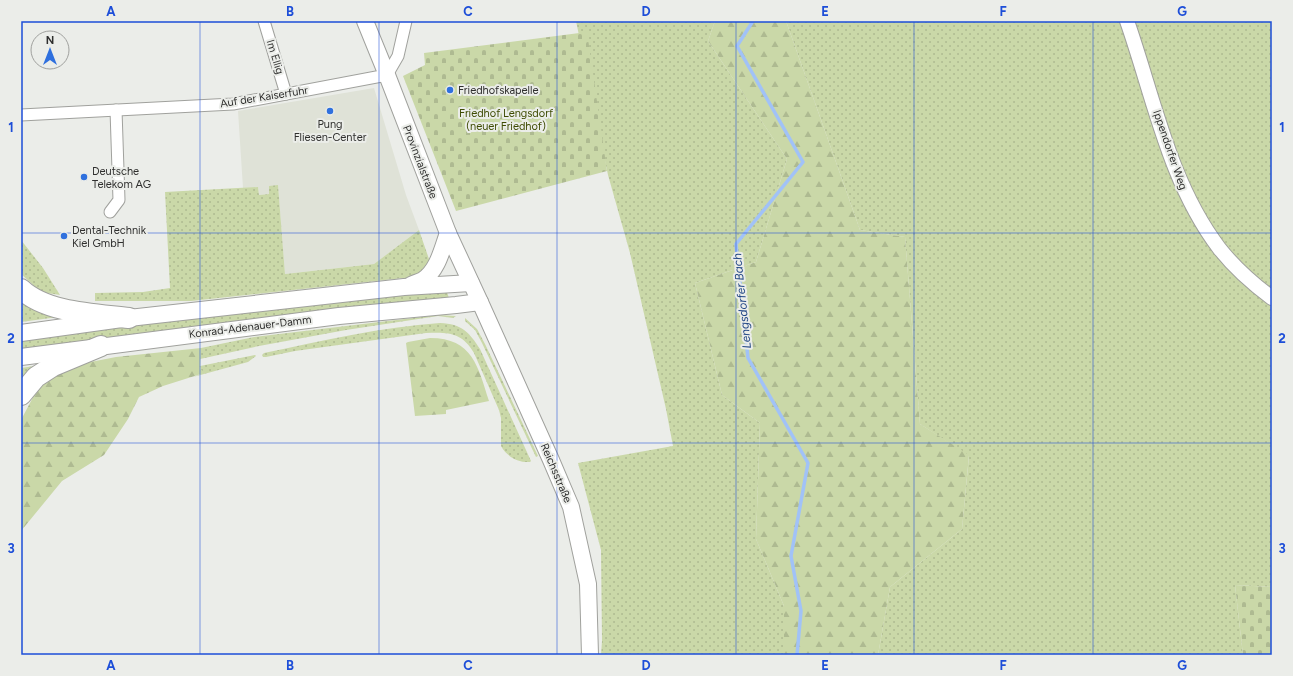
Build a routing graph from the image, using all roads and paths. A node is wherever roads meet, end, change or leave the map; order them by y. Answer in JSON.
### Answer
{"nodes":[{"id":1,"x":264,"y":21,"type":"edge"},
{"id":2,"x":365,"y":21,"type":"edge"},
{"id":3,"x":406,"y":21,"type":"edge"},
{"id":4,"x":1127,"y":21,"type":"edge"},
{"id":5,"x":387,"y":75,"type":"junction"},
{"id":6,"x":286,"y":94,"type":"junction"},
{"id":7,"x":116,"y":110,"type":"junction"},
{"id":8,"x":21,"y":115,"type":"edge"},
{"id":9,"x":110,"y":212,"type":"dead end"},
{"id":10,"x":448,"y":233,"type":"junction"},
{"id":11,"x":471,"y":283,"type":"junction"},
{"id":12,"x":404,"y":287,"type":"junction"},
{"id":13,"x":21,"y":289,"type":"edge"},
{"id":14,"x":1272,"y":298,"type":"edge"},
{"id":15,"x":480,"y":302,"type":"junction"},
{"id":16,"x":129,"y":318,"type":"junction"},
{"id":17,"x":21,"y":333,"type":"edge"},
{"id":18,"x":101,"y":346,"type":"junction"},
{"id":19,"x":21,"y":357,"type":"edge"},
{"id":20,"x":21,"y":395,"type":"edge"},
{"id":21,"x":590,"y":655,"type":"edge"}],
"edges":[{"from":1,"to":6,"type":"street","name":"Im Ellig"},
{"from":2,"to":5,"type":"main road","name":"Provinzialstraße"},
{"from":3,"to":5,"type":"street"},
{"from":4,"to":14,"type":"street","name":"Ippendorfer Weg"},
{"from":5,"to":6,"type":"street","name":"Auf der Kaiserfuhr"},
{"from":5,"to":10,"type":"main road","name":"Provinzialstraße"},
{"from":6,"to":7,"type":"street","name":"Auf der Kaiserfuhr"},
{"from":7,"to":8,"type":"street","name":"Auf der Kaiserfuhr"},
{"from":7,"to":9,"type":"street"},
{"from":10,"to":11,"type":"main road","name":"Provinzialstraße"},
{"from":10,"to":12,"type":"main road"},
{"from":11,"to":12,"type":"main road","name":"Konrad-Adenauer-Damm"},
{"from":11,"to":15,"type":"main road","name":"Provinzialstraße"},
{"from":12,"to":16,"type":"main road","name":"Konrad-Adenauer-Damm"},
{"from":13,"to":16,"type":"highway"},
{"from":15,"to":18,"type":"main road","name":"Konrad-Adenauer-Damm"},
{"from":15,"to":21,"type":"main road","name":"Reichsstraße"},
{"from":16,"to":17,"type":"main road","name":"Konrad-Adenauer-Damm"},
{"from":18,"to":19,"type":"main road","name":"Konrad-Adenauer-Damm"},
{"from":18,"to":20,"type":"highway"}]}
